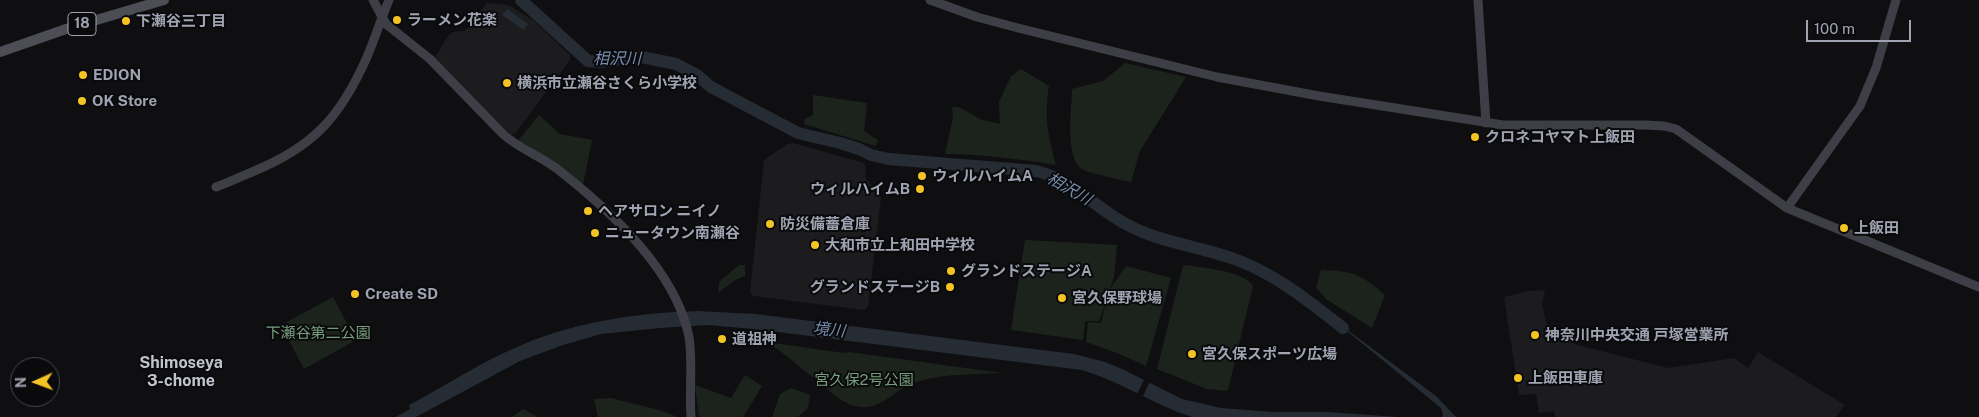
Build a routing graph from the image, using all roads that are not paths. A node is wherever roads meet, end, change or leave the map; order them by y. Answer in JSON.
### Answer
{"nodes":[{"id":1,"x":164,"y":0,"type":"edge"},
{"id":2,"x":373,"y":0,"type":"edge"},
{"id":3,"x":389,"y":0,"type":"edge"},
{"id":4,"x":930,"y":0,"type":"edge"},
{"id":5,"x":1478,"y":0,"type":"edge"},
{"id":6,"x":1896,"y":0,"type":"edge"},
{"id":7,"x":382,"y":17,"type":"junction"},
{"id":8,"x":0,"y":52,"type":"edge"},
{"id":9,"x":1486,"y":123,"type":"junction"},
{"id":10,"x":216,"y":187,"type":"dead end"},
{"id":11,"x":1788,"y":208,"type":"junction"},
{"id":12,"x":1979,"y":287,"type":"edge"},
{"id":13,"x":691,"y":417,"type":"edge"}],
"edges":[{"from":1,"to":8,"type":"main road","number":"18"},
{"from":2,"to":7,"type":"street"},
{"from":3,"to":7,"type":"street"},
{"from":4,"to":9,"type":"street"},
{"from":5,"to":9,"type":"street"},
{"from":6,"to":11,"type":"street"},
{"from":7,"to":10,"type":"street"},
{"from":7,"to":13,"type":"street"},
{"from":9,"to":11,"type":"street"},
{"from":11,"to":12,"type":"street"}]}
